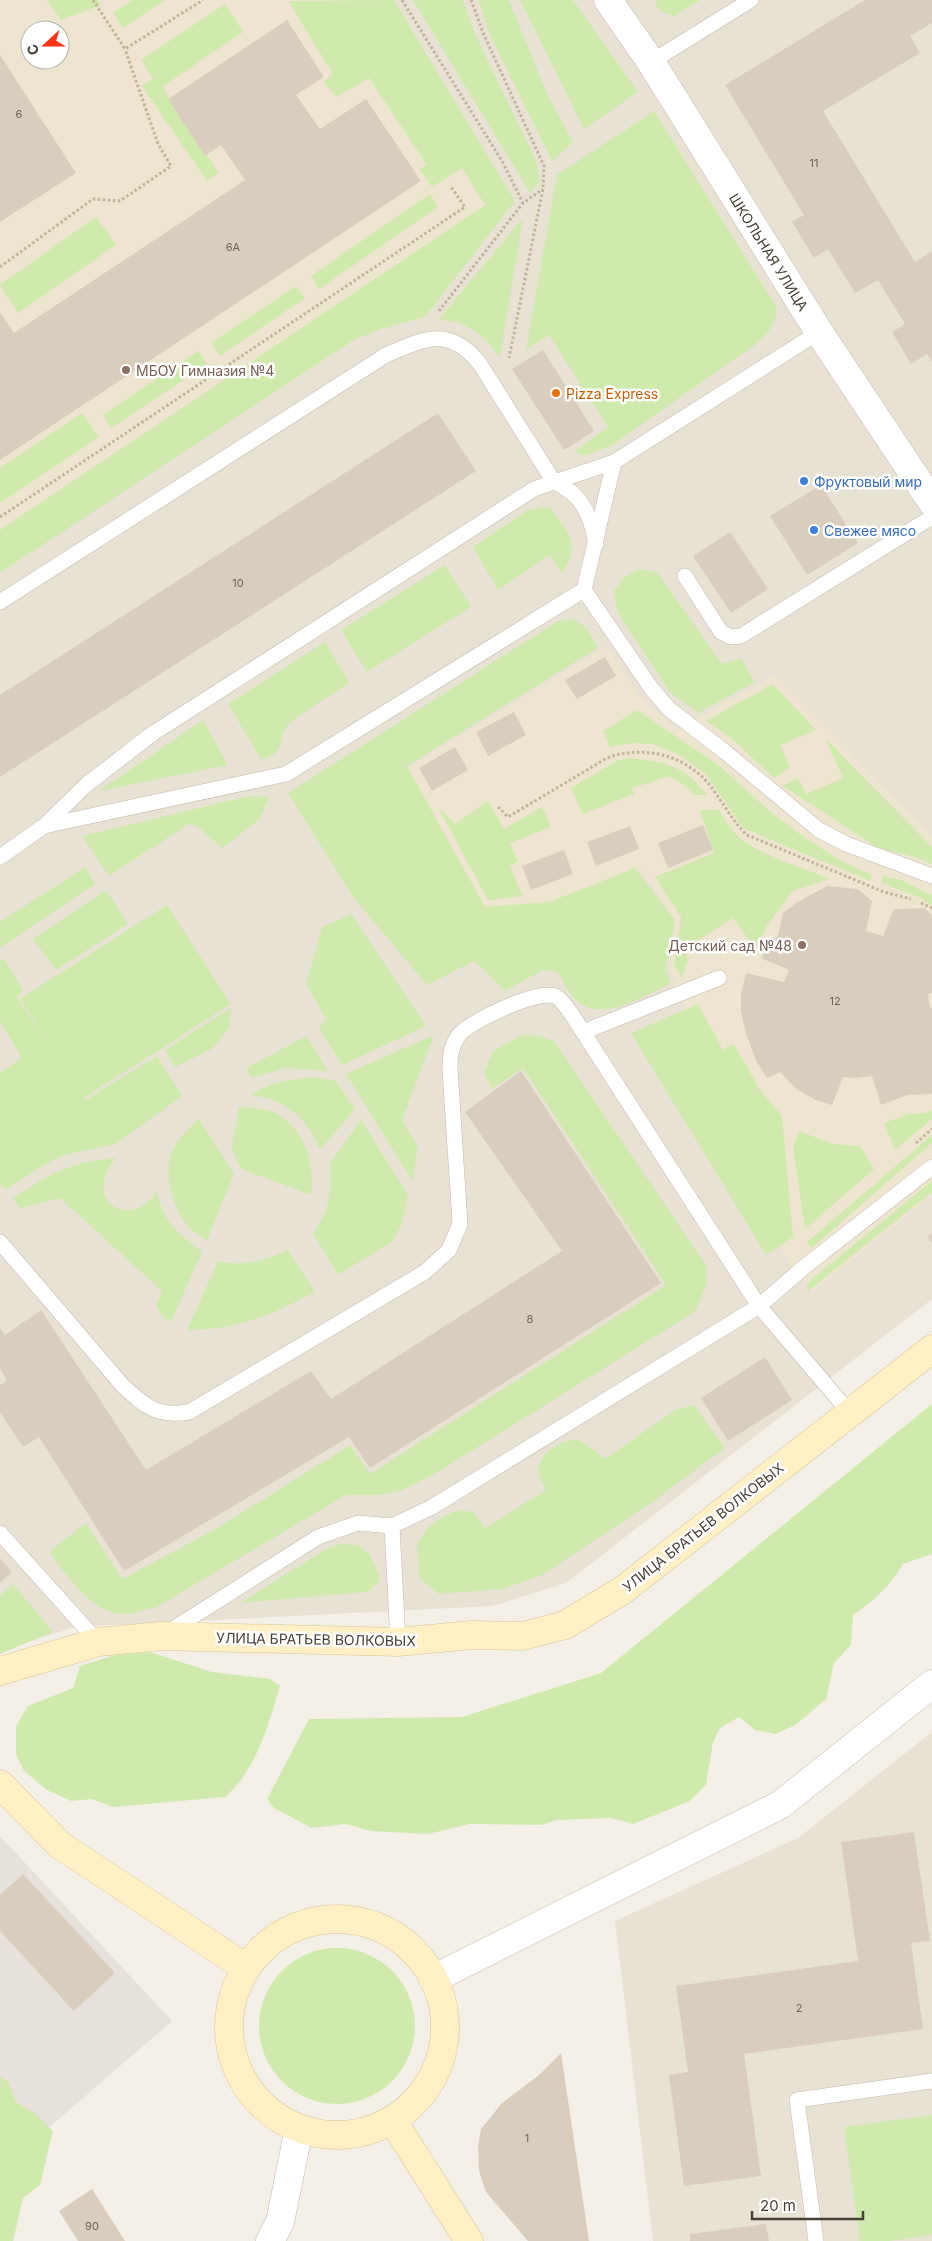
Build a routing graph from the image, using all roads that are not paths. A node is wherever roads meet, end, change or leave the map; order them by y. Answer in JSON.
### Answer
{"nodes":[{"id":1,"x":608,"y":0,"type":"edge"},
{"id":2,"x":752,"y":0,"type":"edge"},
{"id":3,"x":651,"y":62,"type":"junction"},
{"id":4,"x":819,"y":332,"type":"junction"},
{"id":5,"x":614,"y":462,"type":"junction"},
{"id":6,"x":554,"y":482,"type":"junction"},
{"id":7,"x":932,"y":505,"type":"edge"},
{"id":8,"x":596,"y":544,"type":"junction"},
{"id":9,"x":685,"y":576,"type":"dead end"},
{"id":10,"x":584,"y":590,"type":"junction"},
{"id":11,"x":0,"y":602,"type":"edge"},
{"id":12,"x":44,"y":826,"type":"junction"},
{"id":13,"x":0,"y":858,"type":"edge"},
{"id":14,"x":932,"y":876,"type":"edge"},
{"id":15,"x":719,"y":978,"type":"dead end"},
{"id":16,"x":583,"y":1032,"type":"junction"},
{"id":17,"x":932,"y":1166,"type":"edge"},
{"id":18,"x":0,"y":1242,"type":"edge"},
{"id":19,"x":759,"y":1306,"type":"junction"},
{"id":20,"x":932,"y":1348,"type":"edge"},
{"id":21,"x":850,"y":1413,"type":"junction"},
{"id":22,"x":392,"y":1526,"type":"junction"},
{"id":23,"x":0,"y":1532,"type":"edge"},
{"id":24,"x":161,"y":1636,"type":"junction"},
{"id":25,"x":98,"y":1642,"type":"junction"},
{"id":26,"x":398,"y":1642,"type":"junction"},
{"id":27,"x":0,"y":1672,"type":"edge"},
{"id":28,"x":932,"y":1684,"type":"edge"},
{"id":29,"x":0,"y":1784,"type":"edge"},
{"id":30,"x":246,"y":1968,"type":"junction"},
{"id":31,"x":434,"y":1978,"type":"junction"},
{"id":32,"x":932,"y":2081,"type":"edge"},
{"id":33,"x":393,"y":2120,"type":"junction"},
{"id":34,"x":299,"y":2129,"type":"junction"},
{"id":35,"x":280,"y":2235,"type":"edge"},
{"id":36,"x":469,"y":2241,"type":"edge"},
{"id":37,"x":816,"y":2241,"type":"edge"}],
"edges":[{"from":1,"to":3,"type":"street","name":"ШКОЛЬНАЯ УЛИЦА"},
{"from":2,"to":3,"type":"lane"},
{"from":3,"to":4,"type":"street","name":"ШКОЛЬНАЯ УЛИЦА"},
{"from":4,"to":5,"type":"lane"},
{"from":4,"to":7,"type":"street","name":"ШКОЛЬНАЯ УЛИЦА"},
{"from":5,"to":6,"type":"lane"},
{"from":5,"to":8,"type":"lane"},
{"from":6,"to":8,"type":"lane"},
{"from":6,"to":11,"type":"lane"},
{"from":6,"to":12,"type":"lane"},
{"from":7,"to":9,"type":"lane"},
{"from":8,"to":10,"type":"lane"},
{"from":10,"to":12,"type":"lane"},
{"from":10,"to":14,"type":"lane"},
{"from":12,"to":13,"type":"lane"},
{"from":15,"to":16,"type":"lane"},
{"from":16,"to":18,"type":"lane"},
{"from":16,"to":19,"type":"lane"},
{"from":17,"to":19,"type":"lane"},
{"from":19,"to":21,"type":"lane"},
{"from":19,"to":22,"type":"lane"},
{"from":20,"to":21,"type":"street","name":"УЛИЦА БРАТЬЕВ ВОЛКОВЫХ"},
{"from":21,"to":26,"type":"street","name":"УЛИЦА БРАТЬЕВ ВОЛКОВЫХ"},
{"from":22,"to":24,"type":"lane"},
{"from":22,"to":26,"type":"lane"},
{"from":23,"to":25,"type":"lane"},
{"from":24,"to":25,"type":"street","name":"УЛИЦА БРАТЬЕВ ВОЛКОВЫХ"},
{"from":24,"to":26,"type":"street","name":"УЛИЦА БРАТЬЕВ ВОЛКОВЫХ"},
{"from":25,"to":27,"type":"street","name":"УЛИЦА БРАТЬЕВ ВОЛКОВЫХ"},
{"from":28,"to":31,"type":"street"},
{"from":29,"to":30,"type":"street"},
{"from":30,"to":31,"type":"street"},
{"from":30,"to":34,"type":"street"},
{"from":31,"to":33,"type":"street"},
{"from":32,"to":37,"type":"lane"},
{"from":33,"to":34,"type":"street"},
{"from":33,"to":36,"type":"street"},
{"from":34,"to":35,"type":"street"}]}
